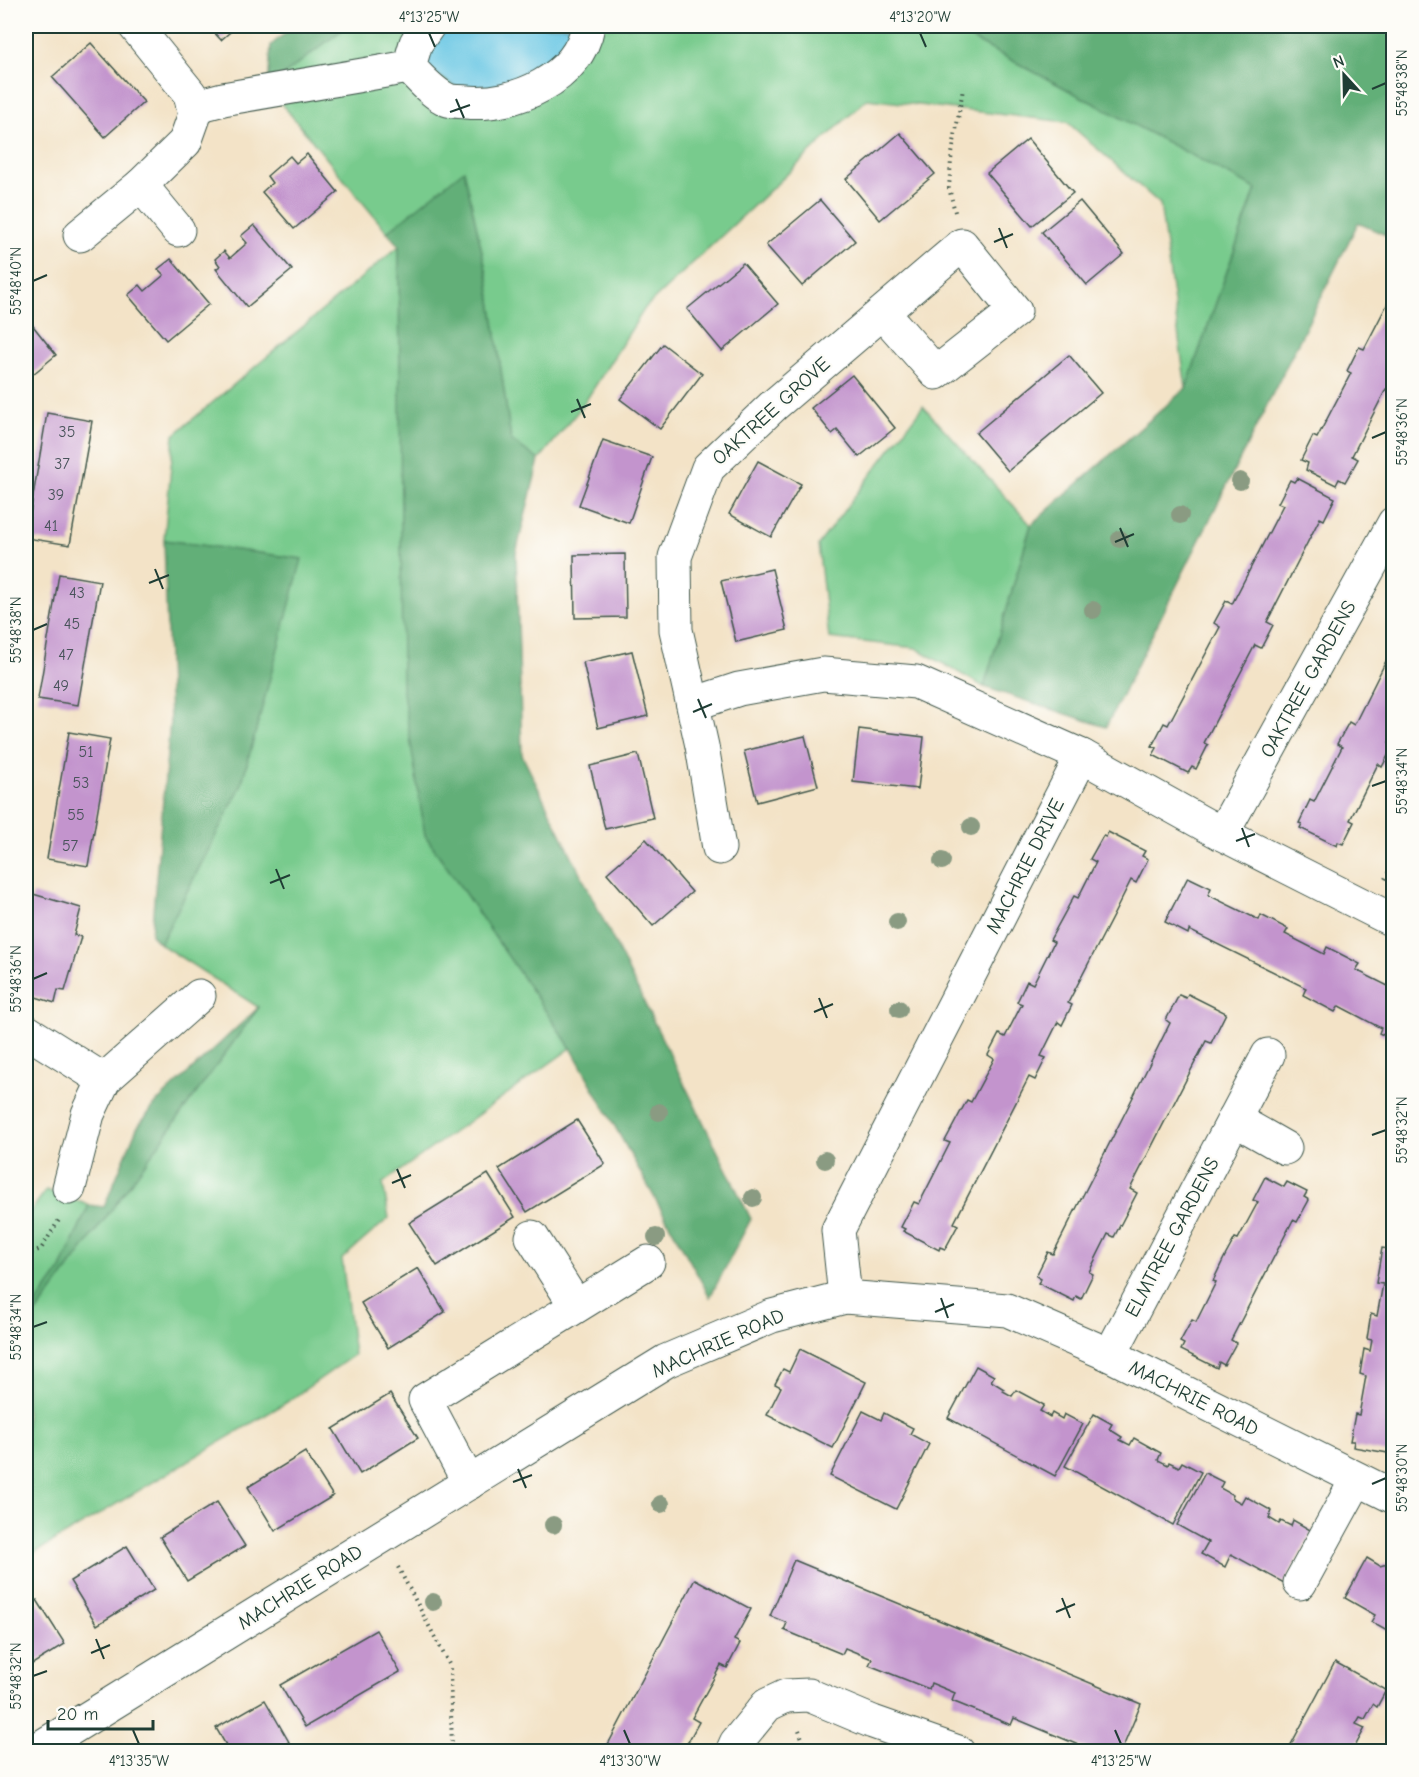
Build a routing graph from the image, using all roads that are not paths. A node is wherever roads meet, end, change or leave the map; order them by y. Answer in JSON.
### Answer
{"nodes":[{"id":1,"x":135,"y":26,"type":"edge"},
{"id":2,"x":428,"y":26,"type":"edge"},
{"id":3,"x":588,"y":26,"type":"edge"},
{"id":4,"x":409,"y":67,"type":"junction"},
{"id":5,"x":193,"y":107,"type":"junction"},
{"id":6,"x":141,"y":185,"type":"junction"},
{"id":7,"x":178,"y":230,"type":"dead end"},
{"id":8,"x":80,"y":235,"type":"dead end"},
{"id":9,"x":883,"y":313,"type":"junction"},
{"id":10,"x":1394,"y":523,"type":"edge"},
{"id":11,"x":693,"y":704,"type":"junction"},
{"id":12,"x":1082,"y":756,"type":"junction"},
{"id":13,"x":1222,"y":834,"type":"junction"},
{"id":14,"x":719,"y":848,"type":"dead end"},
{"id":15,"x":1394,"y":921,"type":"edge"},
{"id":16,"x":199,"y":996,"type":"dead end"},
{"id":17,"x":26,"y":1031,"type":"edge"},
{"id":18,"x":1268,"y":1055,"type":"dead end"},
{"id":19,"x":104,"y":1080,"type":"junction"},
{"id":20,"x":1234,"y":1119,"type":"junction"},
{"id":21,"x":1285,"y":1148,"type":"dead end"},
{"id":22,"x":69,"y":1188,"type":"road end"},
{"id":23,"x":532,"y":1237,"type":"dead end"},
{"id":24,"x":648,"y":1262,"type":"dead end"},
{"id":25,"x":845,"y":1297,"type":"junction"},
{"id":26,"x":576,"y":1306,"type":"junction"},
{"id":27,"x":1110,"y":1355,"type":"junction"},
{"id":28,"x":1357,"y":1479,"type":"junction"},
{"id":29,"x":469,"y":1483,"type":"junction"},
{"id":30,"x":1394,"y":1497,"type":"edge"},
{"id":31,"x":1300,"y":1583,"type":"dead end"},
{"id":32,"x":33,"y":1752,"type":"edge"},
{"id":33,"x":732,"y":1752,"type":"edge"},
{"id":34,"x":958,"y":1752,"type":"edge"}],
"edges":[{"from":1,"to":5,"type":"street"},
{"from":2,"to":4,"type":"street"},
{"from":3,"to":4,"type":"street"},
{"from":4,"to":5,"type":"street"},
{"from":5,"to":6,"type":"street"},
{"from":6,"to":7,"type":"street"},
{"from":6,"to":8,"type":"street"},
{"from":9,"to":9,"type":"street","name":"OAKTREE GROVE"},
{"from":9,"to":11,"type":"street","name":"OAKTREE GROVE"},
{"from":10,"to":13,"type":"street","name":"OAKTREE GARDENS"},
{"from":11,"to":12,"type":"street"},
{"from":11,"to":14,"type":"street","name":"OAKTREE GROVE"},
{"from":12,"to":13,"type":"street"},
{"from":12,"to":25,"type":"street","name":"MACHRIE DRIVE"},
{"from":13,"to":15,"type":"street"},
{"from":16,"to":19,"type":"street"},
{"from":17,"to":19,"type":"street"},
{"from":18,"to":20,"type":"street","name":"ELMTREE GARDENS"},
{"from":19,"to":22,"type":"street"},
{"from":20,"to":21,"type":"street"},
{"from":20,"to":27,"type":"street","name":"ELMTREE GARDENS"},
{"from":23,"to":26,"type":"street"},
{"from":24,"to":26,"type":"street"},
{"from":25,"to":27,"type":"street","name":"MACHRIE ROAD"},
{"from":25,"to":29,"type":"street","name":"MACHRIE ROAD"},
{"from":26,"to":29,"type":"street"},
{"from":27,"to":28,"type":"street","name":"MACHRIE ROAD"},
{"from":28,"to":30,"type":"street","name":"MACHRIE ROAD"},
{"from":28,"to":31,"type":"street"},
{"from":29,"to":32,"type":"street","name":"MACHRIE ROAD"},
{"from":33,"to":34,"type":"street"}]}
